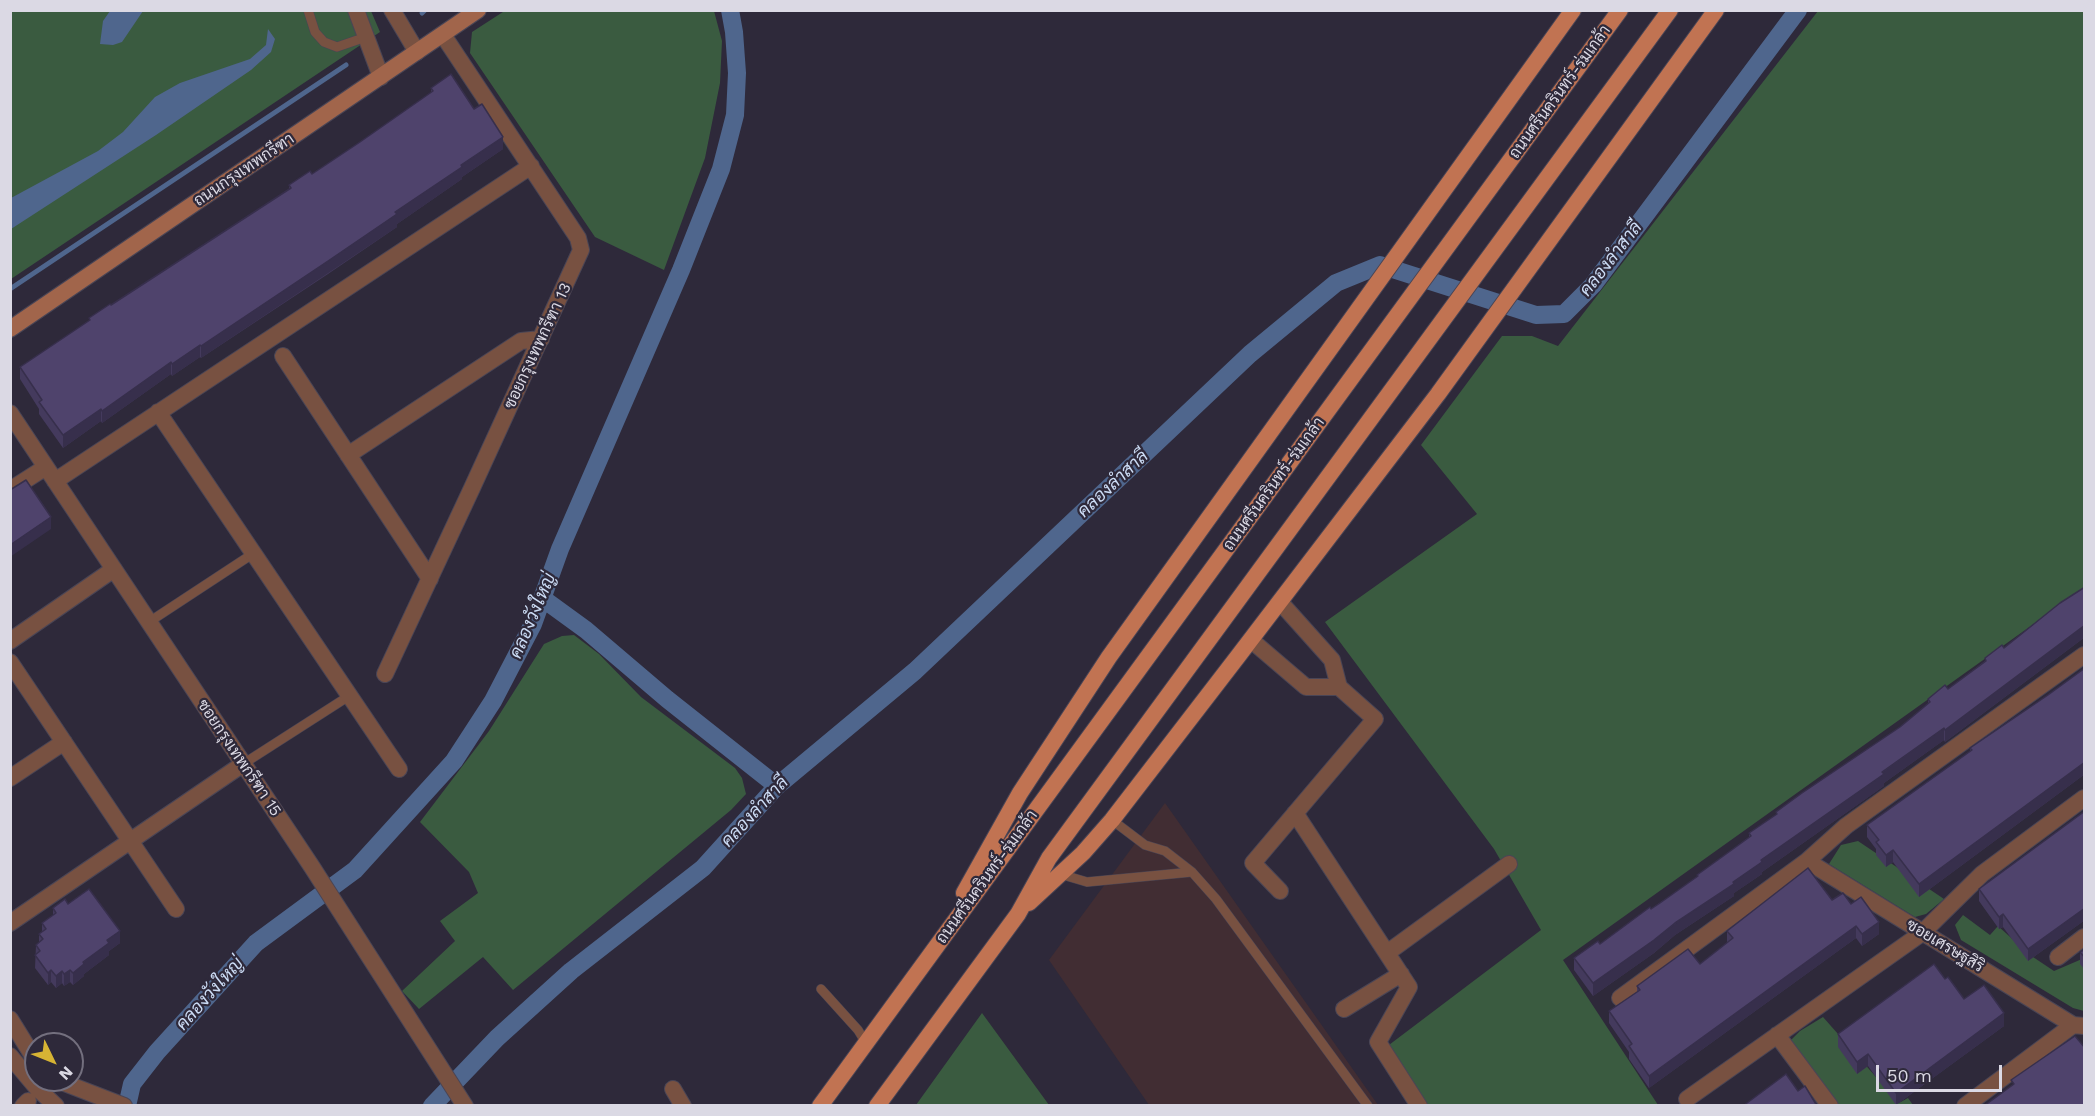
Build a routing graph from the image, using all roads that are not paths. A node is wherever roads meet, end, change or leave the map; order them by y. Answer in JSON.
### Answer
{"nodes":[{"id":1,"x":309,"y":10,"type":"edge"},
{"id":2,"x":356,"y":10,"type":"edge"},
{"id":3,"x":392,"y":10,"type":"edge"},
{"id":4,"x":478,"y":10,"type":"edge"},
{"id":5,"x":1573,"y":10,"type":"edge"},
{"id":6,"x":1620,"y":10,"type":"edge"},
{"id":7,"x":1670,"y":10,"type":"edge"},
{"id":8,"x":1716,"y":10,"type":"edge"},
{"id":9,"x":443,"y":35,"type":"junction"},
{"id":10,"x":366,"y":37,"type":"junction"},
{"id":11,"x":417,"y":52,"type":"junction"},
{"id":12,"x":381,"y":77,"type":"junction"},
{"id":13,"x":531,"y":166,"type":"junction"},
{"id":14,"x":10,"y":329,"type":"edge"},
{"id":15,"x":541,"y":339,"type":"junction"},
{"id":16,"x":283,"y":356,"type":"dead end"},
{"id":17,"x":158,"y":412,"type":"junction"},
{"id":18,"x":10,"y":413,"type":"edge"},
{"id":19,"x":348,"y":455,"type":"junction"},
{"id":20,"x":51,"y":474,"type":"junction"},
{"id":21,"x":10,"y":490,"type":"edge"},
{"id":22,"x":254,"y":553,"type":"junction"},
{"id":23,"x":114,"y":569,"type":"junction"},
{"id":24,"x":430,"y":579,"type":"junction"},
{"id":25,"x":1280,"y":602,"type":"junction"},
{"id":26,"x":149,"y":622,"type":"junction"},
{"id":27,"x":1251,"y":640,"type":"junction"},
{"id":28,"x":10,"y":641,"type":"edge"},
{"id":29,"x":2085,"y":655,"type":"edge"},
{"id":30,"x":10,"y":662,"type":"edge"},
{"id":31,"x":385,"y":674,"type":"dead end"},
{"id":32,"x":1339,"y":687,"type":"junction"},
{"id":33,"x":350,"y":696,"type":"junction"},
{"id":34,"x":64,"y":742,"type":"junction"},
{"id":35,"x":243,"y":764,"type":"junction"},
{"id":36,"x":399,"y":770,"type":"dead end"},
{"id":37,"x":10,"y":778,"type":"edge"},
{"id":38,"x":2085,"y":798,"type":"edge"},
{"id":39,"x":1295,"y":813,"type":"junction"},
{"id":40,"x":1112,"y":820,"type":"junction"},
{"id":41,"x":131,"y":840,"type":"junction"},
{"id":42,"x":1807,"y":861,"type":"junction"},
{"id":43,"x":1509,"y":864,"type":"dead end"},
{"id":44,"x":1192,"y":872,"type":"junction"},
{"id":45,"x":1060,"y":874,"type":"junction"},
{"id":46,"x":1280,"y":891,"type":"dead end"},
{"id":47,"x":176,"y":909,"type":"dead end"},
{"id":48,"x":1018,"y":914,"type":"junction"},
{"id":49,"x":10,"y":923,"type":"edge"},
{"id":50,"x":1922,"y":933,"type":"junction"},
{"id":51,"x":2085,"y":937,"type":"edge"},
{"id":52,"x":1387,"y":953,"type":"junction"},
{"id":53,"x":2058,"y":957,"type":"dead end"},
{"id":54,"x":927,"y":958,"type":"junction"},
{"id":55,"x":1401,"y":974,"type":"junction"},
{"id":56,"x":821,"y":989,"type":"dead end"},
{"id":57,"x":1620,"y":998,"type":"dead end"},
{"id":58,"x":1344,"y":1009,"type":"dead end"},
{"id":59,"x":10,"y":1019,"type":"edge"},
{"id":60,"x":2079,"y":1025,"type":"edge"},
{"id":61,"x":1777,"y":1035,"type":"junction"},
{"id":62,"x":24,"y":1041,"type":"edge"},
{"id":63,"x":866,"y":1042,"type":"junction"},
{"id":64,"x":10,"y":1056,"type":"edge"},
{"id":65,"x":673,"y":1089,"type":"dead end"},
{"id":66,"x":84,"y":1091,"type":"edge"},
{"id":67,"x":1687,"y":1100,"type":"dead end"},
{"id":68,"x":56,"y":1106,"type":"edge"},
{"id":69,"x":124,"y":1106,"type":"edge"},
{"id":70,"x":465,"y":1106,"type":"edge"},
{"id":71,"x":683,"y":1106,"type":"edge"},
{"id":72,"x":820,"y":1106,"type":"edge"},
{"id":73,"x":877,"y":1106,"type":"edge"},
{"id":74,"x":1368,"y":1106,"type":"edge"},
{"id":75,"x":1419,"y":1106,"type":"edge"},
{"id":76,"x":1830,"y":1106,"type":"edge"},
{"id":77,"x":1965,"y":1106,"type":"edge"}],
"edges":[{"from":1,"to":10,"type":"lane"},
{"from":2,"to":10,"type":"street"},
{"from":3,"to":11,"type":"street"},
{"from":4,"to":9,"type":"main road","name":"ถนนกรุงเทพกรีฑา"},
{"from":5,"to":54,"type":"main road","name":"ถนนศรีนครินทร์-ร่มเกล้า"},
{"from":6,"to":54,"type":"main road","name":"ถนนศรีนครินทร์-ร่มเกล้า"},
{"from":7,"to":48,"type":"main road"},
{"from":8,"to":25,"type":"main road"},
{"from":9,"to":11,"type":"main road","name":"ถนนกรุงเทพกรีฑา"},
{"from":9,"to":13,"type":"street","name":"ซอยกรุงเทพกรีฑา 13"},
{"from":10,"to":12,"type":"street"},
{"from":11,"to":12,"type":"main road","name":"ถนนกรุงเทพกรีฑา"},
{"from":12,"to":14,"type":"main road","name":"ถนนกรุงเทพกรีฑา"},
{"from":13,"to":15,"type":"street","name":"ซอยกรุงเทพกรีฑา 13"},
{"from":13,"to":17,"type":"street"},
{"from":15,"to":19,"type":"street"},
{"from":15,"to":24,"type":"street","name":"ซอยกรุงเทพกรีฑา 13"},
{"from":16,"to":19,"type":"street"},
{"from":17,"to":20,"type":"street"},
{"from":17,"to":22,"type":"street"},
{"from":18,"to":20,"type":"street","name":"ซอยกรุงเทพกรีฑา 15"},
{"from":19,"to":24,"type":"street"},
{"from":20,"to":21,"type":"street"},
{"from":20,"to":23,"type":"street","name":"ซอยกรุงเทพกรีฑา 15"},
{"from":22,"to":26,"type":"lane"},
{"from":22,"to":33,"type":"street"},
{"from":23,"to":26,"type":"street","name":"ซอยกรุงเทพกรีฑา 15"},
{"from":23,"to":28,"type":"street"},
{"from":24,"to":31,"type":"street","name":"ซอยกรุงเทพกรีฑา 13"},
{"from":25,"to":27,"type":"main road"},
{"from":25,"to":32,"type":"street"},
{"from":26,"to":35,"type":"street","name":"ซอยกรุงเทพกรีฑา 15"},
{"from":27,"to":32,"type":"street"},
{"from":27,"to":40,"type":"main road"},
{"from":29,"to":42,"type":"street"},
{"from":30,"to":34,"type":"street"},
{"from":32,"to":39,"type":"street"},
{"from":33,"to":35,"type":"lane"},
{"from":33,"to":36,"type":"street"},
{"from":34,"to":37,"type":"street"},
{"from":34,"to":41,"type":"street"},
{"from":35,"to":41,"type":"street"},
{"from":35,"to":70,"type":"street","name":"ซอยกรุงเทพกรีฑา 15"},
{"from":38,"to":50,"type":"street"},
{"from":39,"to":46,"type":"street"},
{"from":39,"to":52,"type":"street"},
{"from":40,"to":44,"type":"lane"},
{"from":40,"to":45,"type":"main road"},
{"from":41,"to":47,"type":"street"},
{"from":41,"to":49,"type":"street"},
{"from":42,"to":50,"type":"street","name":"ซอยเศรษฐสิริ"},
{"from":42,"to":57,"type":"street"},
{"from":43,"to":52,"type":"street"},
{"from":44,"to":45,"type":"lane"},
{"from":44,"to":74,"type":"lane"},
{"from":45,"to":48,"type":"main road"},
{"from":48,"to":73,"type":"main road"},
{"from":50,"to":60,"type":"street","name":"ซอยเศรษฐสิริ"},
{"from":50,"to":61,"type":"street"},
{"from":51,"to":53,"type":"street"},
{"from":52,"to":55,"type":"street"},
{"from":54,"to":63,"type":"main road","name":"ถนนศรีนครินทร์-ร่มเกล้า"},
{"from":55,"to":58,"type":"street"},
{"from":55,"to":75,"type":"street"},
{"from":56,"to":63,"type":"lane"},
{"from":59,"to":62,"type":"street"},
{"from":60,"to":77,"type":"street"},
{"from":61,"to":67,"type":"street"},
{"from":61,"to":76,"type":"street"},
{"from":63,"to":72,"type":"main road","name":"ถนนศรีนครินทร์-ร่มเกล้า"},
{"from":64,"to":68,"type":"street"},
{"from":65,"to":71,"type":"street"},
{"from":66,"to":69,"type":"street"}]}
